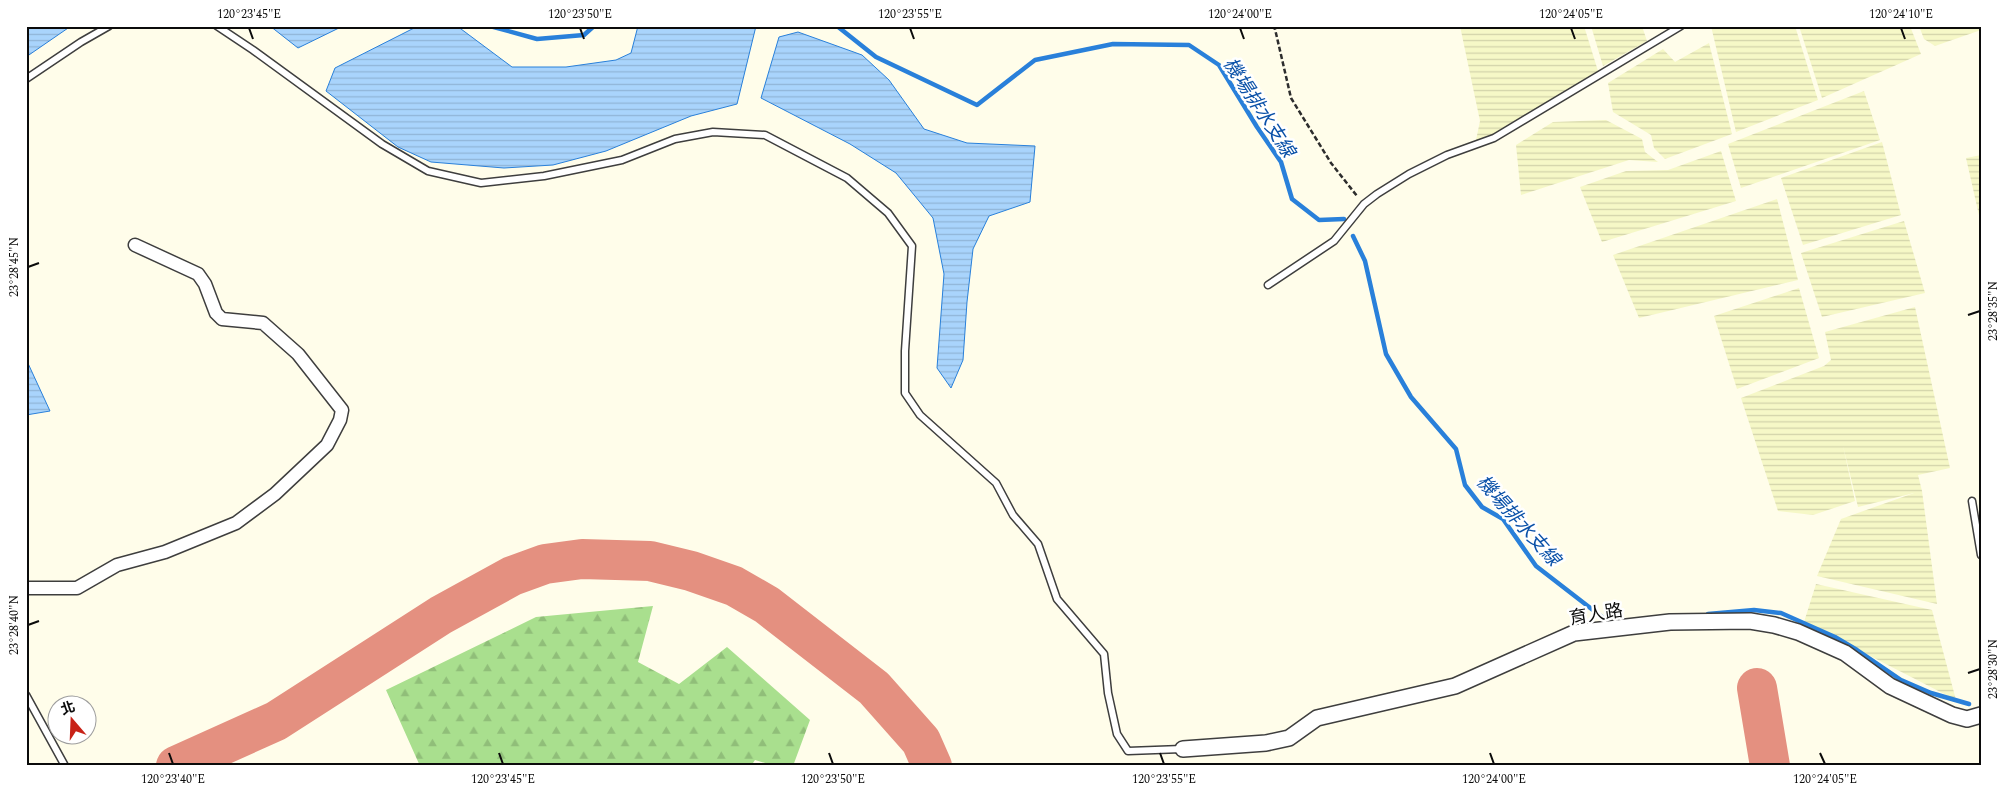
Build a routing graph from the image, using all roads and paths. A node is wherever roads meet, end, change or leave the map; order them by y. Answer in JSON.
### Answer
{"nodes":[{"id":1,"x":109,"y":26,"type":"edge"},
{"id":2,"x":217,"y":26,"type":"edge"},
{"id":3,"x":1272,"y":26,"type":"edge"},
{"id":4,"x":1681,"y":26,"type":"edge"},
{"id":5,"x":26,"y":79,"type":"edge"},
{"id":6,"x":1364,"y":204,"type":"junction"},
{"id":7,"x":135,"y":245,"type":"dead end"},
{"id":8,"x":1268,"y":285,"type":"dead end"},
{"id":9,"x":1972,"y":501,"type":"dead end"},
{"id":10,"x":1981,"y":555,"type":"edge"},
{"id":11,"x":26,"y":588,"type":"edge"},
{"id":12,"x":26,"y":695,"type":"edge"},
{"id":13,"x":1981,"y":715,"type":"edge"},
{"id":14,"x":1183,"y":749,"type":"joint"},
{"id":15,"x":65,"y":766,"type":"edge"}],
"edges":[{"from":1,"to":5,"type":"lane"},
{"from":2,"to":14,"type":"lane"},
{"from":3,"to":6,"type":"path"},
{"from":4,"to":6,"type":"lane"},
{"from":6,"to":8,"type":"lane"},
{"from":7,"to":11,"type":"street"},
{"from":9,"to":10,"type":"lane"},
{"from":12,"to":15,"type":"lane"},
{"from":13,"to":14,"type":"street","name":"育人路"}]}
